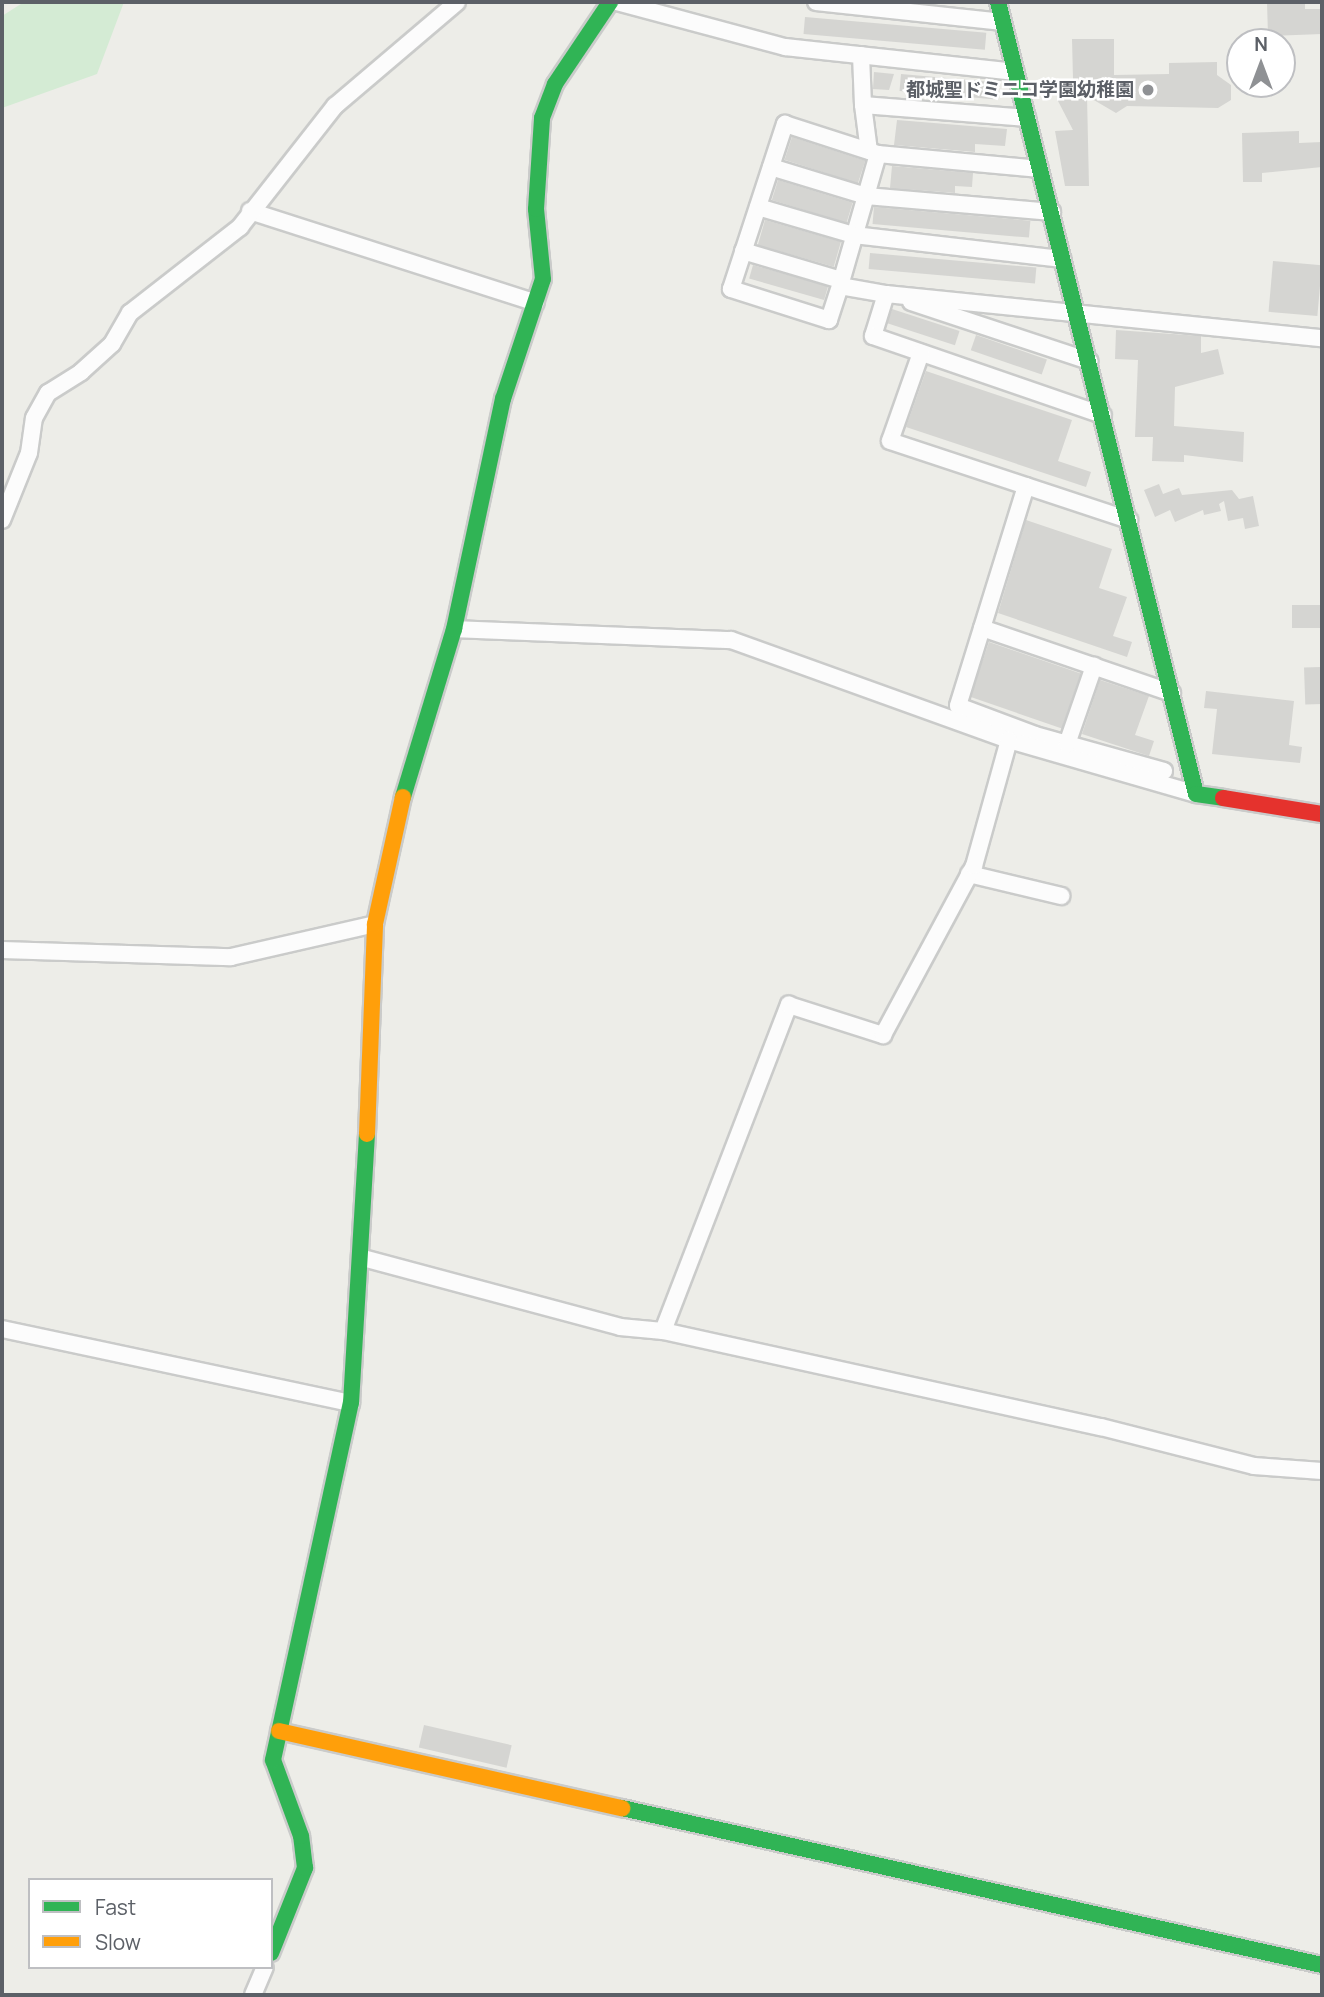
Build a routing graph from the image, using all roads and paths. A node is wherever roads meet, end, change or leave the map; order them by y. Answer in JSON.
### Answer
{"nodes":[{"id":1,"x":457,"y":2,"type":"edge"},
{"id":2,"x":610,"y":2,"type":"edge"},
{"id":3,"x":617,"y":2,"type":"edge"},
{"id":4,"x":816,"y":2,"type":"edge"},
{"id":5,"x":998,"y":2,"type":"edge"},
{"id":6,"x":1003,"y":22,"type":"junction"},
{"id":7,"x":861,"y":55,"type":"junction"},
{"id":8,"x":1016,"y":72,"type":"junction"},
{"id":9,"x":863,"y":105,"type":"junction"},
{"id":10,"x":1027,"y":118,"type":"junction"},
{"id":11,"x":874,"y":152,"type":"junction"},
{"id":12,"x":771,"y":167,"type":"junction"},
{"id":13,"x":1040,"y":169,"type":"junction"},
{"id":14,"x":866,"y":196,"type":"junction"},
{"id":15,"x":758,"y":207,"type":"junction"},
{"id":16,"x":250,"y":211,"type":"junction"},
{"id":17,"x":1052,"y":212,"type":"junction"},
{"id":18,"x":854,"y":235,"type":"junction"},
{"id":19,"x":743,"y":251,"type":"junction"},
{"id":20,"x":1063,"y":259,"type":"junction"},
{"id":21,"x":841,"y":283,"type":"junction"},
{"id":22,"x":886,"y":293,"type":"junction"},
{"id":23,"x":536,"y":303,"type":"junction"},
{"id":24,"x":1076,"y":310,"type":"junction"},
{"id":25,"x":1322,"y":338,"type":"edge"},
{"id":26,"x":921,"y":353,"type":"junction"},
{"id":27,"x":1089,"y":361,"type":"junction"},
{"id":28,"x":1103,"y":415,"type":"junction"},
{"id":29,"x":1026,"y":486,"type":"junction"},
{"id":30,"x":2,"y":520,"type":"edge"},
{"id":31,"x":1129,"y":520,"type":"junction"},
{"id":32,"x":982,"y":628,"type":"junction"},
{"id":33,"x":454,"y":629,"type":"junction"},
{"id":34,"x":1094,"y":666,"type":"junction"},
{"id":35,"x":1172,"y":693,"type":"junction"},
{"id":36,"x":1009,"y":740,"type":"junction"},
{"id":37,"x":1067,"y":744,"type":"junction"},
{"id":38,"x":1164,"y":771,"type":"dead end"},
{"id":39,"x":1196,"y":794,"type":"junction"},
{"id":40,"x":1322,"y":814,"type":"edge"},
{"id":41,"x":969,"y":874,"type":"junction"},
{"id":42,"x":1062,"y":896,"type":"dead end"},
{"id":43,"x":375,"y":924,"type":"junction"},
{"id":44,"x":2,"y":950,"type":"edge"},
{"id":45,"x":363,"y":1258,"type":"junction"},
{"id":46,"x":2,"y":1329,"type":"edge"},
{"id":47,"x":663,"y":1331,"type":"junction"},
{"id":48,"x":351,"y":1403,"type":"junction"},
{"id":49,"x":1322,"y":1471,"type":"edge"},
{"id":50,"x":279,"y":1731,"type":"junction"},
{"id":51,"x":273,"y":1949,"type":"edge"},
{"id":52,"x":1322,"y":1965,"type":"edge"},
{"id":53,"x":264,"y":1969,"type":"edge"},
{"id":54,"x":253,"y":1995,"type":"edge"}],
"edges":[{"from":1,"to":16,"type":"street"},
{"from":2,"to":23,"type":"street"},
{"from":3,"to":7,"type":"street"},
{"from":4,"to":6,"type":"street"},
{"from":5,"to":6,"type":"street"},
{"from":6,"to":8,"type":"street"},
{"from":7,"to":8,"type":"street"},
{"from":7,"to":9,"type":"street"},
{"from":8,"to":10,"type":"street"},
{"from":9,"to":10,"type":"street"},
{"from":9,"to":11,"type":"street"},
{"from":10,"to":13,"type":"street"},
{"from":11,"to":12,"type":"street"},
{"from":11,"to":13,"type":"street"},
{"from":11,"to":14,"type":"street"},
{"from":12,"to":14,"type":"street"},
{"from":12,"to":15,"type":"street"},
{"from":13,"to":17,"type":"street"},
{"from":14,"to":17,"type":"street"},
{"from":14,"to":18,"type":"street"},
{"from":15,"to":18,"type":"street"},
{"from":15,"to":19,"type":"street"},
{"from":16,"to":23,"type":"street"},
{"from":16,"to":30,"type":"street"},
{"from":17,"to":20,"type":"street"},
{"from":18,"to":20,"type":"street"},
{"from":18,"to":21,"type":"street"},
{"from":19,"to":21,"type":"street"},
{"from":19,"to":21,"type":"street"},
{"from":20,"to":24,"type":"street"},
{"from":21,"to":22,"type":"street"},
{"from":22,"to":24,"type":"street"},
{"from":22,"to":26,"type":"street"},
{"from":22,"to":27,"type":"street"},
{"from":23,"to":33,"type":"street"},
{"from":24,"to":25,"type":"street"},
{"from":24,"to":27,"type":"street"},
{"from":26,"to":28,"type":"street"},
{"from":26,"to":29,"type":"street"},
{"from":27,"to":28,"type":"street"},
{"from":28,"to":31,"type":"street"},
{"from":29,"to":31,"type":"street"},
{"from":29,"to":32,"type":"street"},
{"from":31,"to":35,"type":"street"},
{"from":32,"to":34,"type":"street"},
{"from":32,"to":37,"type":"street"},
{"from":33,"to":36,"type":"street"},
{"from":33,"to":43,"type":"street"},
{"from":34,"to":35,"type":"street"},
{"from":34,"to":37,"type":"street"},
{"from":35,"to":39,"type":"street"},
{"from":36,"to":39,"type":"street"},
{"from":36,"to":41,"type":"street"},
{"from":37,"to":38,"type":"street"},
{"from":39,"to":40,"type":"street"},
{"from":41,"to":42,"type":"street"},
{"from":41,"to":47,"type":"street"},
{"from":43,"to":44,"type":"street"},
{"from":43,"to":45,"type":"street"},
{"from":45,"to":47,"type":"street"},
{"from":45,"to":48,"type":"street"},
{"from":46,"to":48,"type":"street"},
{"from":47,"to":49,"type":"street"},
{"from":48,"to":50,"type":"street"},
{"from":50,"to":51,"type":"street"},
{"from":50,"to":52,"type":"street"},
{"from":53,"to":54,"type":"street"}]}
